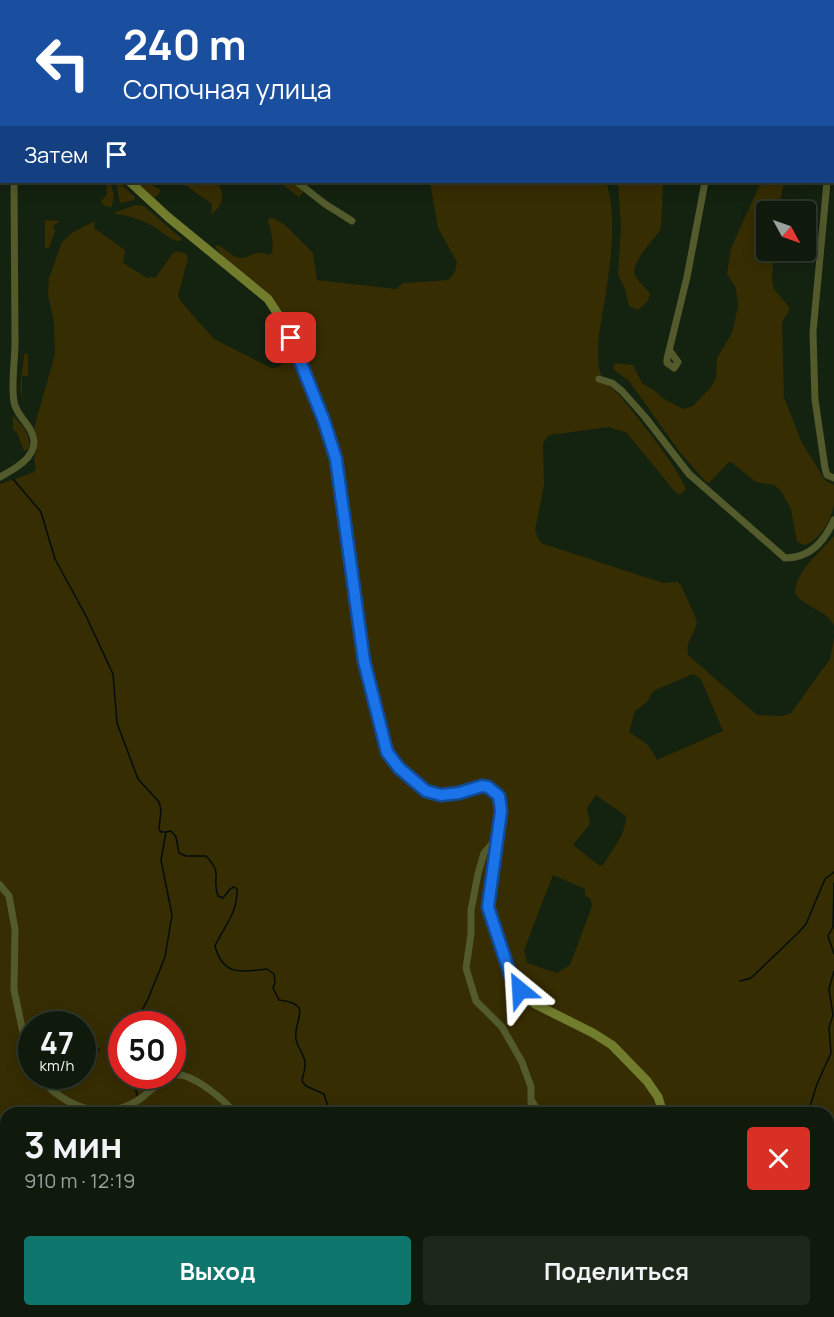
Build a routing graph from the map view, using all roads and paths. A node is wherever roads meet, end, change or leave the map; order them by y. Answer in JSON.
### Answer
{"nodes":[{"id":1,"x":14,"y":183,"type":"edge"},
{"id":2,"x":131,"y":183,"type":"edge"},
{"id":3,"x":298,"y":183,"type":"edge"},
{"id":4,"x":705,"y":183,"type":"edge"},
{"id":5,"x":827,"y":183,"type":"edge"},
{"id":6,"x":352,"y":221,"type":"dead end"},
{"id":7,"x":670,"y":351,"type":"dead end"},
{"id":8,"x":599,"y":379,"type":"dead end"},
{"id":9,"x":0,"y":477,"type":"edge"},
{"id":10,"x":834,"y":478,"type":"edge"},
{"id":11,"x":834,"y":520,"type":"edge"},
{"id":12,"x":497,"y":838,"type":"junction"},
{"id":13,"x":0,"y":885,"type":"edge"},
{"id":14,"x":18,"y":1011,"type":"edge"},
{"id":15,"x":52,"y":1089,"type":"edge"},
{"id":16,"x":531,"y":1098,"type":"junction"},
{"id":17,"x":81,"y":1107,"type":"edge"},
{"id":18,"x":124,"y":1107,"type":"edge"},
{"id":19,"x":229,"y":1107,"type":"edge"},
{"id":20,"x":531,"y":1107,"type":"edge"},
{"id":21,"x":536,"y":1107,"type":"edge"},
{"id":22,"x":661,"y":1107,"type":"edge"}],
"edges":[{"from":1,"to":9,"type":"street"},
{"from":2,"to":12,"type":"main road"},
{"from":3,"to":6,"type":"street"},
{"from":4,"to":7,"type":"street"},
{"from":5,"to":10,"type":"street"},
{"from":8,"to":11,"type":"street"},
{"from":12,"to":16,"type":"street"},
{"from":12,"to":22,"type":"main road"},
{"from":13,"to":14,"type":"street"},
{"from":15,"to":17,"type":"street"},
{"from":16,"to":20,"type":"street"},
{"from":16,"to":21,"type":"street"},
{"from":18,"to":19,"type":"street"}]}
